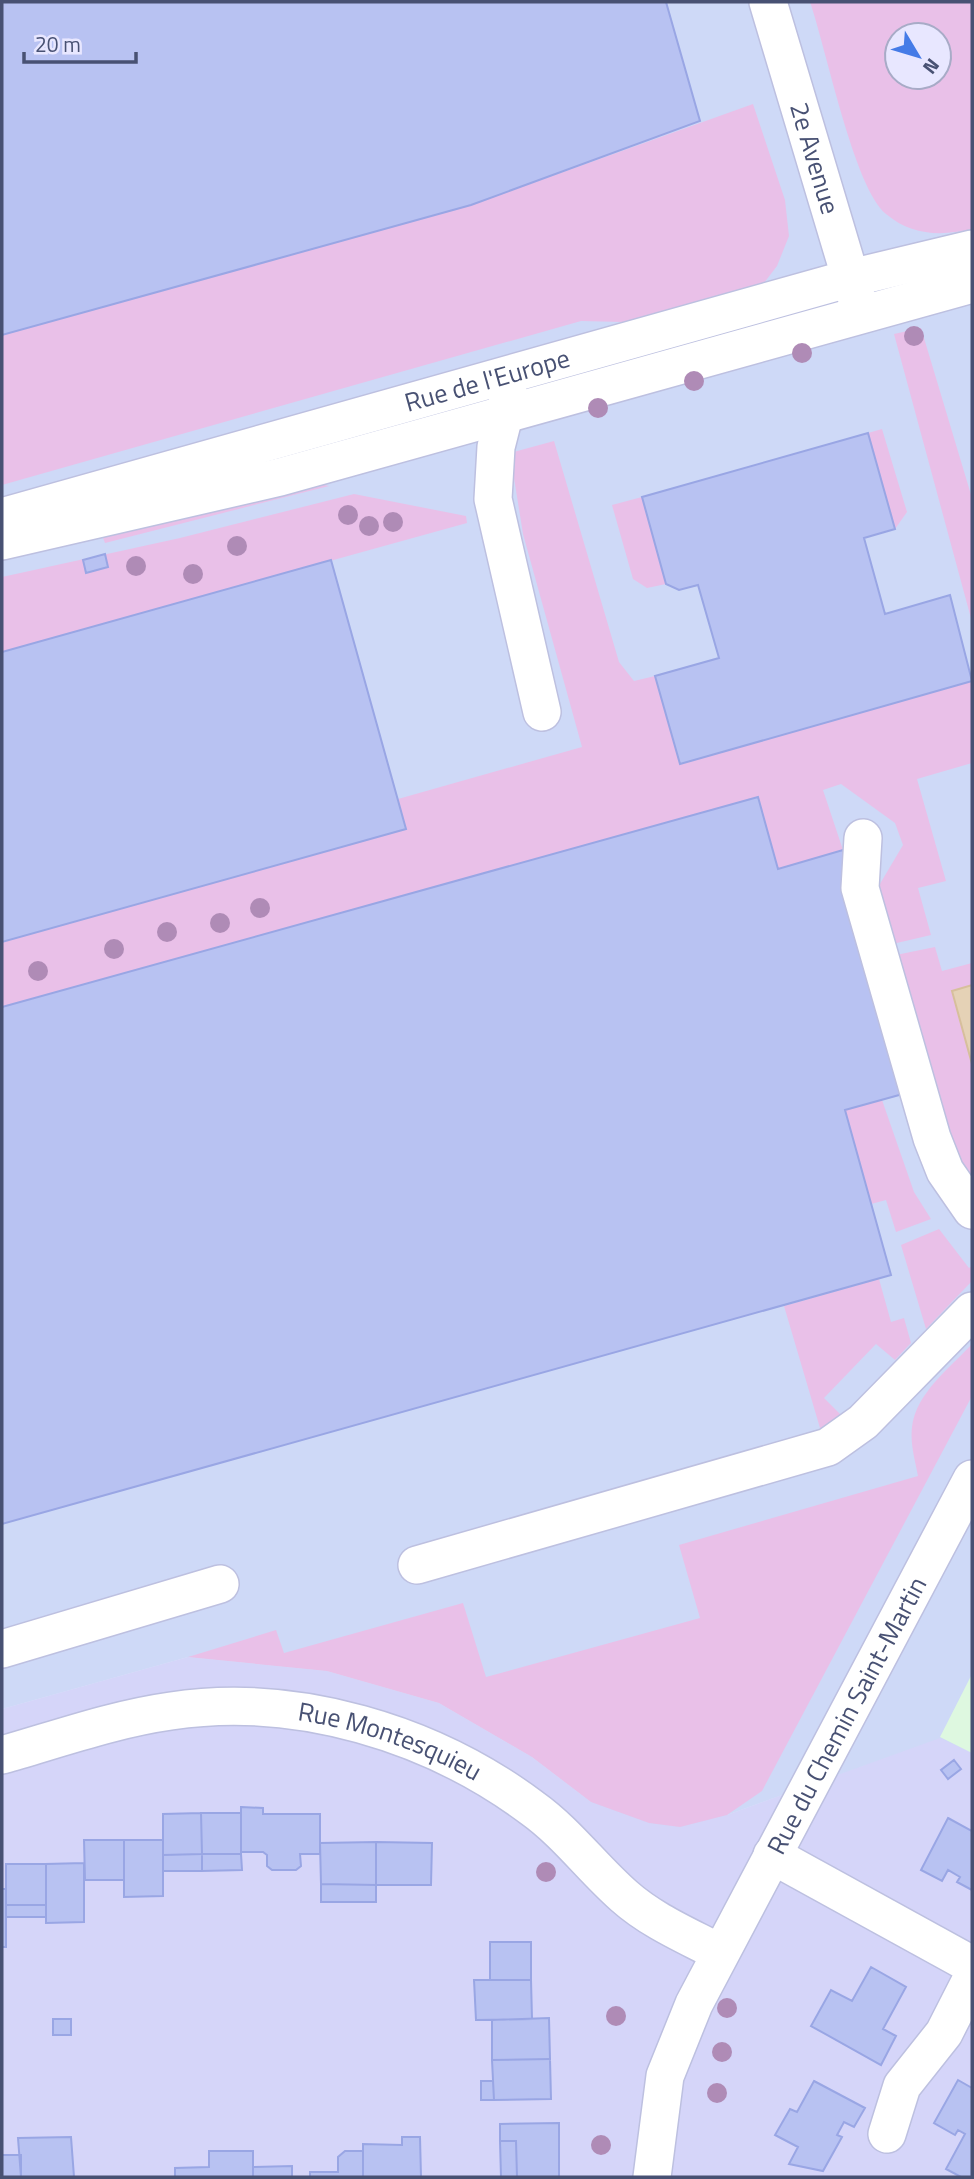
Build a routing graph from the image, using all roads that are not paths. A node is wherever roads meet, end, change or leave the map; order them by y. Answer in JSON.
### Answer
{"nodes":[{"id":1,"x":768,"y":2,"type":"edge"},
{"id":2,"x":972,"y":249,"type":"edge"},
{"id":3,"x":850,"y":278,"type":"junction"},
{"id":4,"x":972,"y":284,"type":"edge"},
{"id":5,"x":861,"y":314,"type":"junction"},
{"id":6,"x":516,"y":372,"type":"junction"},
{"id":7,"x":504,"y":414,"type":"junction"},
{"id":8,"x":2,"y":517,"type":"edge"},
{"id":9,"x":2,"y":541,"type":"edge"},
{"id":10,"x":542,"y":712,"type":"dead end"},
{"id":11,"x":863,"y":838,"type":"dead end"},
{"id":12,"x":972,"y":1210,"type":"edge"},
{"id":13,"x":972,"y":1311,"type":"edge"},
{"id":14,"x":972,"y":1479,"type":"edge"},
{"id":15,"x":960,"y":1524,"type":"edge"},
{"id":16,"x":416,"y":1565,"type":"dead end"},
{"id":17,"x":220,"y":1584,"type":"dead end"},
{"id":18,"x":2,"y":1649,"type":"edge"},
{"id":19,"x":2,"y":1755,"type":"edge"},
{"id":20,"x":772,"y":1856,"type":"junction"},
{"id":21,"x":720,"y":1953,"type":"junction"},
{"id":22,"x":972,"y":1965,"type":"edge"},
{"id":23,"x":972,"y":1978,"type":"edge"},
{"id":24,"x":887,"y":2134,"type":"dead end"},
{"id":25,"x":652,"y":2177,"type":"edge"}],
"edges":[{"from":1,"to":3,"type":"street","name":"2e Avenue"},
{"from":2,"to":3,"type":"street","name":"Rue de l'Europe"},
{"from":3,"to":5,"type":"street","name":"2e Avenue"},
{"from":3,"to":6,"type":"street","name":"Rue de l'Europe"},
{"from":4,"to":5,"type":"street","name":"Rue de l'Europe"},
{"from":5,"to":7,"type":"street","name":"Rue de l'Europe"},
{"from":6,"to":7,"type":"street"},
{"from":6,"to":8,"type":"street","name":"Rue de l'Europe"},
{"from":7,"to":9,"type":"street","name":"Rue de l'Europe"},
{"from":7,"to":10,"type":"street"},
{"from":11,"to":12,"type":"street"},
{"from":13,"to":16,"type":"street"},
{"from":14,"to":15,"type":"street","name":"Rue du Chemin Saint-Martin"},
{"from":15,"to":20,"type":"street","name":"Rue du Chemin Saint-Martin"},
{"from":17,"to":18,"type":"street"},
{"from":19,"to":21,"type":"street","name":"Rue Montesquieu"},
{"from":20,"to":21,"type":"street","name":"Rue du Chemin Saint-Martin"},
{"from":20,"to":22,"type":"street"},
{"from":21,"to":25,"type":"street","name":"Rue du Chemin Saint-Martin"},
{"from":23,"to":24,"type":"street"}]}
